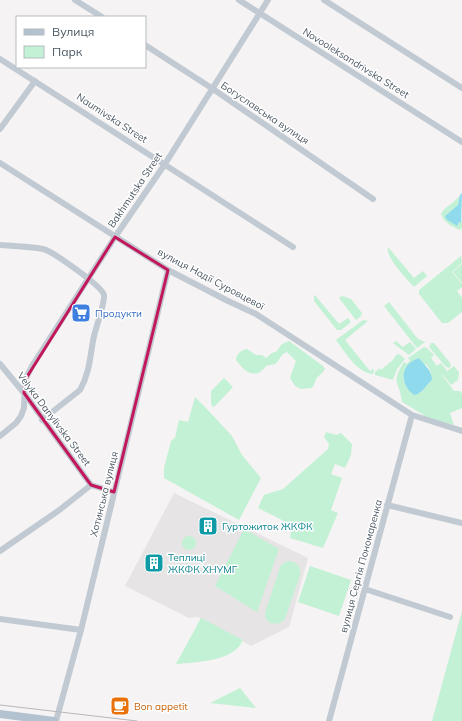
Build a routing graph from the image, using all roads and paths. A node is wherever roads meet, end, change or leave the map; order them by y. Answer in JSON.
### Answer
{"nodes":[{"id":1,"x":75,"y":0,"type":"edge"},
{"id":2,"x":239,"y":0,"type":"edge"},
{"id":3,"x":268,"y":0,"type":"edge"},
{"id":4,"x":324,"y":0,"type":"edge"},
{"id":5,"x":259,"y":13,"type":"junction"},
{"id":6,"x":100,"y":16,"type":"edge"},
{"id":7,"x":146,"y":46,"type":"edge"},
{"id":8,"x":0,"y":59,"type":"edge"},
{"id":9,"x":35,"y":81,"type":"junction"},
{"id":10,"x":213,"y":88,"type":"junction"},
{"id":11,"x":462,"y":88,"type":"edge"},
{"id":12,"x":0,"y":129,"type":"edge"},
{"id":13,"x":462,"y":142,"type":"edge"},
{"id":14,"x":0,"y":163,"type":"edge"},
{"id":15,"x":165,"y":164,"type":"junction"},
{"id":16,"x":373,"y":199,"type":"dead end"},
{"id":17,"x":116,"y":237,"type":"junction"},
{"id":18,"x":0,"y":245,"type":"edge"},
{"id":19,"x":293,"y":247,"type":"dead end"},
{"id":20,"x":168,"y":270,"type":"junction"},
{"id":21,"x":89,"y":278,"type":"junction"},
{"id":22,"x":0,"y":364,"type":"edge"},
{"id":23,"x":24,"y":393,"type":"junction"},
{"id":24,"x":412,"y":415,"type":"junction"},
{"id":25,"x":42,"y":420,"type":"junction"},
{"id":26,"x":462,"y":431,"type":"edge"},
{"id":27,"x":0,"y":436,"type":"edge"},
{"id":28,"x":91,"y":485,"type":"junction"},
{"id":29,"x":114,"y":492,"type":"junction"},
{"id":30,"x":387,"y":505,"type":"junction"},
{"id":31,"x":462,"y":524,"type":"edge"},
{"id":32,"x":0,"y":551,"type":"edge"},
{"id":33,"x":364,"y":589,"type":"junction"},
{"id":34,"x":450,"y":617,"type":"dead end"},
{"id":35,"x":0,"y":619,"type":"edge"},
{"id":36,"x":81,"y":630,"type":"junction"},
{"id":37,"x":0,"y":714,"type":"edge"},
{"id":38,"x":37,"y":720,"type":"edge"},
{"id":39,"x":55,"y":721,"type":"edge"},
{"id":40,"x":329,"y":721,"type":"edge"}],
"edges":[{"from":1,"to":6,"type":"street"},
{"from":2,"to":5,"type":"street","name":"Novooleksandrivska Street"},
{"from":3,"to":5,"type":"street","name":"Bakhmutska Street"},
{"from":4,"to":11,"type":"street"},
{"from":5,"to":10,"type":"street","name":"Bakhmutska Street"},
{"from":5,"to":13,"type":"street","name":"Novooleksandrivska Street"},
{"from":7,"to":10,"type":"street","name":"Богуславська вулиця"},
{"from":8,"to":9,"type":"street","name":"Naumivska Street"},
{"from":9,"to":12,"type":"street"},
{"from":9,"to":15,"type":"street","name":"Naumivska Street"},
{"from":10,"to":15,"type":"street","name":"Bakhmutska Street"},
{"from":10,"to":16,"type":"street","name":"Богуславська вулиця"},
{"from":14,"to":17,"type":"street","name":"вулиця Надії Суровцевої"},
{"from":15,"to":17,"type":"street","name":"Bakhmutska Street"},
{"from":15,"to":19,"type":"street","name":"Naumivska Street"},
{"from":17,"to":20,"type":"street","name":"вулиця Надії Суровцевої"},
{"from":17,"to":21,"type":"street","name":"Bakhmutska Street"},
{"from":18,"to":21,"type":"street"},
{"from":20,"to":24,"type":"street","name":"вулиця Надії Суровцевої"},
{"from":20,"to":29,"type":"street","name":"Хотинська вулиця"},
{"from":21,"to":23,"type":"street","name":"Bakhmutska Street"},
{"from":21,"to":25,"type":"street"},
{"from":22,"to":23,"type":"street","name":"Velyka Danylivska Street"},
{"from":23,"to":25,"type":"street","name":"Velyka Danylivska Street"},
{"from":23,"to":27,"type":"street","name":"Bakhmutska Street"},
{"from":24,"to":26,"type":"street","name":"вулиця Надії Суровцевої"},
{"from":24,"to":30,"type":"street","name":"вулиця Сергія Пономаренка"},
{"from":25,"to":28,"type":"street","name":"Velyka Danylivska Street"},
{"from":28,"to":29,"type":"street"},
{"from":28,"to":32,"type":"street"},
{"from":29,"to":36,"type":"street","name":"Хотинська вулиця"},
{"from":30,"to":31,"type":"street"},
{"from":30,"to":33,"type":"street","name":"вулиця Сергія Пономаренка"},
{"from":33,"to":34,"type":"street"},
{"from":33,"to":40,"type":"street","name":"вулиця Сергія Пономаренка"},
{"from":35,"to":36,"type":"street"},
{"from":36,"to":39,"type":"street","name":"Хотинська вулиця"},
{"from":37,"to":38,"type":"main road"},
{"from":38,"to":39,"type":"main road"}]}
